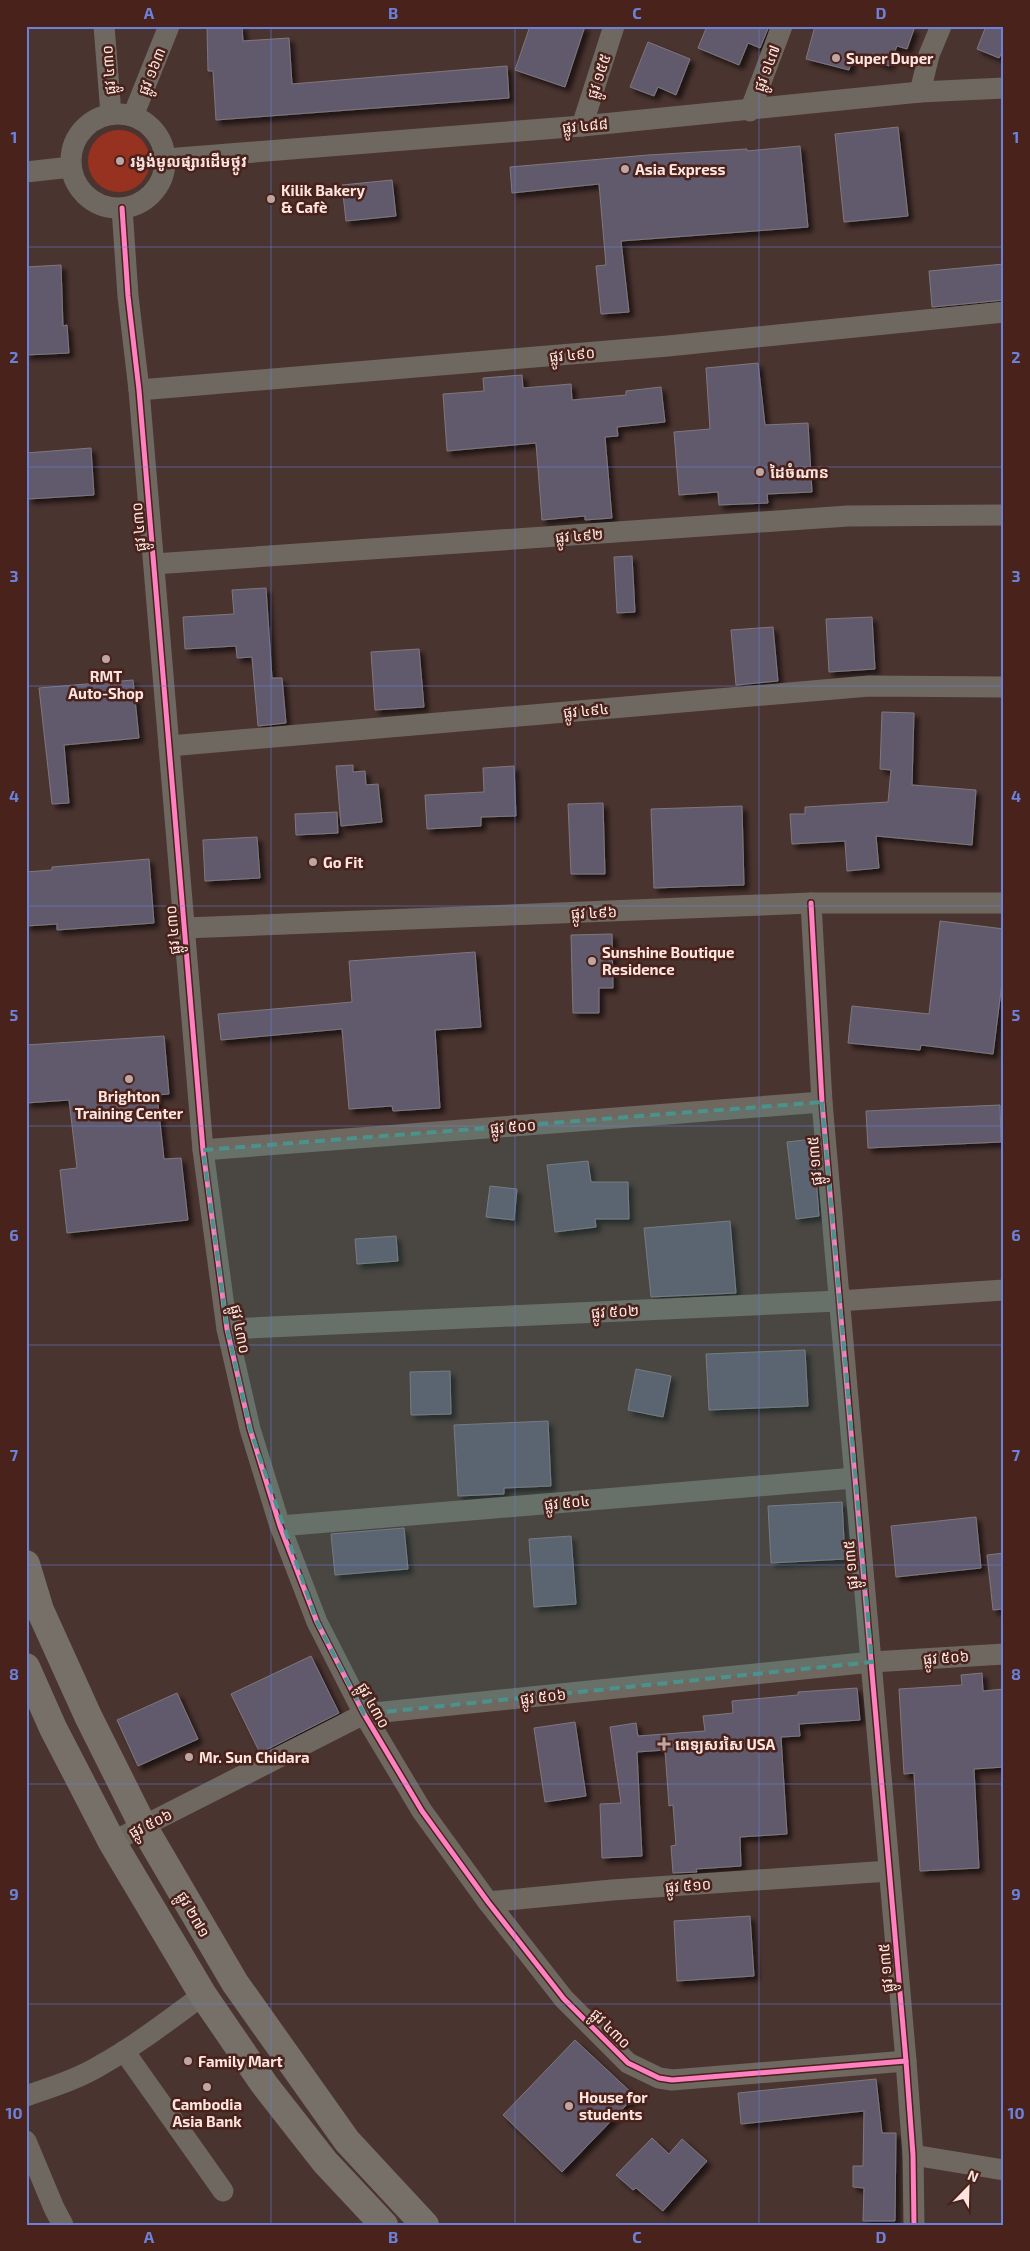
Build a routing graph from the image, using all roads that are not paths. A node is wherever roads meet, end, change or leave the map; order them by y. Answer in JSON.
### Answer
{"nodes":[{"id":1,"x":104,"y":26,"type":"edge"},
{"id":2,"x":169,"y":26,"type":"edge"},
{"id":3,"x":614,"y":26,"type":"edge"},
{"id":4,"x":782,"y":26,"type":"edge"},
{"id":5,"x":941,"y":26,"type":"edge"},
{"id":6,"x":1004,"y":88,"type":"edge"},
{"id":7,"x":920,"y":92,"type":"junction"},
{"id":8,"x":750,"y":111,"type":"junction"},
{"id":9,"x":111,"y":114,"type":"junction"},
{"id":10,"x":133,"y":116,"type":"junction"},
{"id":11,"x":582,"y":126,"type":"junction"},
{"id":12,"x":166,"y":159,"type":"junction"},
{"id":13,"x":71,"y":167,"type":"junction"},
{"id":14,"x":26,"y":172,"type":"edge"},
{"id":15,"x":122,"y":208,"type":"junction"},
{"id":16,"x":1004,"y":312,"type":"edge"},
{"id":17,"x":139,"y":390,"type":"junction"},
{"id":18,"x":1004,"y":515,"type":"edge"},
{"id":19,"x":154,"y":564,"type":"junction"},
{"id":20,"x":1004,"y":686,"type":"edge"},
{"id":21,"x":169,"y":746,"type":"junction"},
{"id":22,"x":811,"y":903,"type":"junction"},
{"id":23,"x":1004,"y":903,"type":"edge"},
{"id":24,"x":185,"y":928,"type":"junction"},
{"id":25,"x":822,"y":1102,"type":"junction"},
{"id":26,"x":203,"y":1150,"type":"junction"},
{"id":27,"x":1004,"y":1290,"type":"edge"},
{"id":28,"x":838,"y":1301,"type":"junction"},
{"id":29,"x":227,"y":1329,"type":"junction"},
{"id":30,"x":854,"y":1478,"type":"junction"},
{"id":31,"x":280,"y":1526,"type":"junction"},
{"id":32,"x":26,"y":1564,"type":"edge"},
{"id":33,"x":1004,"y":1654,"type":"edge"},
{"id":34,"x":872,"y":1662,"type":"junction"},
{"id":35,"x":26,"y":1667,"type":"edge"},
{"id":36,"x":364,"y":1714,"type":"junction"},
{"id":37,"x":143,"y":1826,"type":"junction"},
{"id":38,"x":112,"y":1842,"type":"junction"},
{"id":39,"x":889,"y":1871,"type":"junction"},
{"id":40,"x":488,"y":1902,"type":"junction"},
{"id":41,"x":203,"y":1995,"type":"junction"},
{"id":42,"x":124,"y":2051,"type":"junction"},
{"id":43,"x":906,"y":2061,"type":"junction"},
{"id":44,"x":26,"y":2096,"type":"edge"},
{"id":45,"x":26,"y":2141,"type":"edge"},
{"id":46,"x":913,"y":2154,"type":"junction"},
{"id":47,"x":1004,"y":2170,"type":"edge"},
{"id":48,"x":223,"y":2191,"type":"dead end"},
{"id":49,"x":63,"y":2225,"type":"edge"},
{"id":50,"x":384,"y":2225,"type":"edge"},
{"id":51,"x":425,"y":2225,"type":"edge"},
{"id":52,"x":914,"y":2225,"type":"edge"}],
"edges":[{"from":1,"to":9,"type":"street","name":"ផ្លូវ ៤៣០"},
{"from":2,"to":10,"type":"street","name":"ផ្លូវ ១៦៣"},
{"from":3,"to":11,"type":"street","name":"ផ្លូវ ១៥៥"},
{"from":4,"to":8,"type":"street","name":"ផ្លូវ ១៤៧"},
{"from":5,"to":7,"type":"street"},
{"from":6,"to":7,"type":"street","name":"ផ្លូវ ៤៨៨"},
{"from":7,"to":8,"type":"street","name":"ផ្លូវ ៤៨៨"},
{"from":8,"to":11,"type":"street","name":"ផ្លូវ ៤៨៨"},
{"from":9,"to":10,"type":"street"},
{"from":9,"to":13,"type":"street"},
{"from":10,"to":12,"type":"street"},
{"from":11,"to":12,"type":"street","name":"ផ្លូវ ៤៨៨"},
{"from":12,"to":15,"type":"street"},
{"from":13,"to":14,"type":"street"},
{"from":13,"to":15,"type":"street"},
{"from":15,"to":17,"type":"street","name":"ផ្លូវ ៤៣០"},
{"from":16,"to":17,"type":"street","name":"ផ្លូវ ៤៩០"},
{"from":17,"to":19,"type":"street","name":"ផ្លូវ ៤៣០"},
{"from":18,"to":19,"type":"street","name":"ផ្លូវ ៤៩២"},
{"from":19,"to":21,"type":"street","name":"ផ្លូវ ៤៣០"},
{"from":20,"to":21,"type":"street","name":"ផ្លូវ ៤៩៤"},
{"from":21,"to":24,"type":"street","name":"ផ្លូវ ៤៣០"},
{"from":22,"to":23,"type":"street","name":"ផ្លូវ ៤៩៦"},
{"from":22,"to":24,"type":"street","name":"ផ្លូវ ៤៩៦"},
{"from":22,"to":25,"type":"street","name":"ផ្លូវ ១៣៥"},
{"from":24,"to":26,"type":"street","name":"ផ្លូវ ៤៣០"},
{"from":25,"to":26,"type":"street","name":"ផ្លូវ ៥០០"},
{"from":25,"to":28,"type":"street","name":"ផ្លូវ ១៣៥"},
{"from":26,"to":29,"type":"street","name":"ផ្លូវ ៤៣០"},
{"from":27,"to":28,"type":"street","name":"ផ្លូវ ៥០២"},
{"from":28,"to":29,"type":"street","name":"ផ្លូវ ៥០២"},
{"from":28,"to":30,"type":"street","name":"ផ្លូវ ១៣៥"},
{"from":29,"to":31,"type":"street","name":"ផ្លូវ ៤៣០"},
{"from":30,"to":31,"type":"street","name":"ផ្លូវ ៥០៤"},
{"from":30,"to":34,"type":"street","name":"ផ្លូវ ១៣៥"},
{"from":31,"to":36,"type":"street","name":"ផ្លូវ ៤៣០"},
{"from":32,"to":37,"type":"main road","name":"ផ្លូវ ២៧១"},
{"from":33,"to":34,"type":"street","name":"ផ្លូវ ៥០៦"},
{"from":34,"to":36,"type":"street","name":"ផ្លូវ ៥០៦"},
{"from":34,"to":39,"type":"street","name":"ផ្លូវ ១៣៥"},
{"from":35,"to":38,"type":"main road"},
{"from":36,"to":37,"type":"street","name":"ផ្លូវ ៥០៦"},
{"from":36,"to":40,"type":"street","name":"ផ្លូវ ៤៣០"},
{"from":37,"to":38,"type":"street","name":"ផ្លូវ ៥០៦"},
{"from":37,"to":51,"type":"main road","name":"ផ្លូវ ២៧១"},
{"from":38,"to":41,"type":"main road"},
{"from":39,"to":40,"type":"street","name":"ផ្លូវ ៥១០"},
{"from":39,"to":43,"type":"street","name":"ផ្លូវ ១៣៥"},
{"from":40,"to":43,"type":"street","name":"ផ្លូវ ៤៣០"},
{"from":41,"to":42,"type":"street"},
{"from":41,"to":50,"type":"main road"},
{"from":42,"to":44,"type":"street"},
{"from":42,"to":48,"type":"street"},
{"from":43,"to":46,"type":"street","name":"ផ្លូវ ១៣៥"},
{"from":45,"to":49,"type":"street"},
{"from":46,"to":47,"type":"street"},
{"from":46,"to":52,"type":"street","name":"ផ្លូវ ១៣៥"}]}
